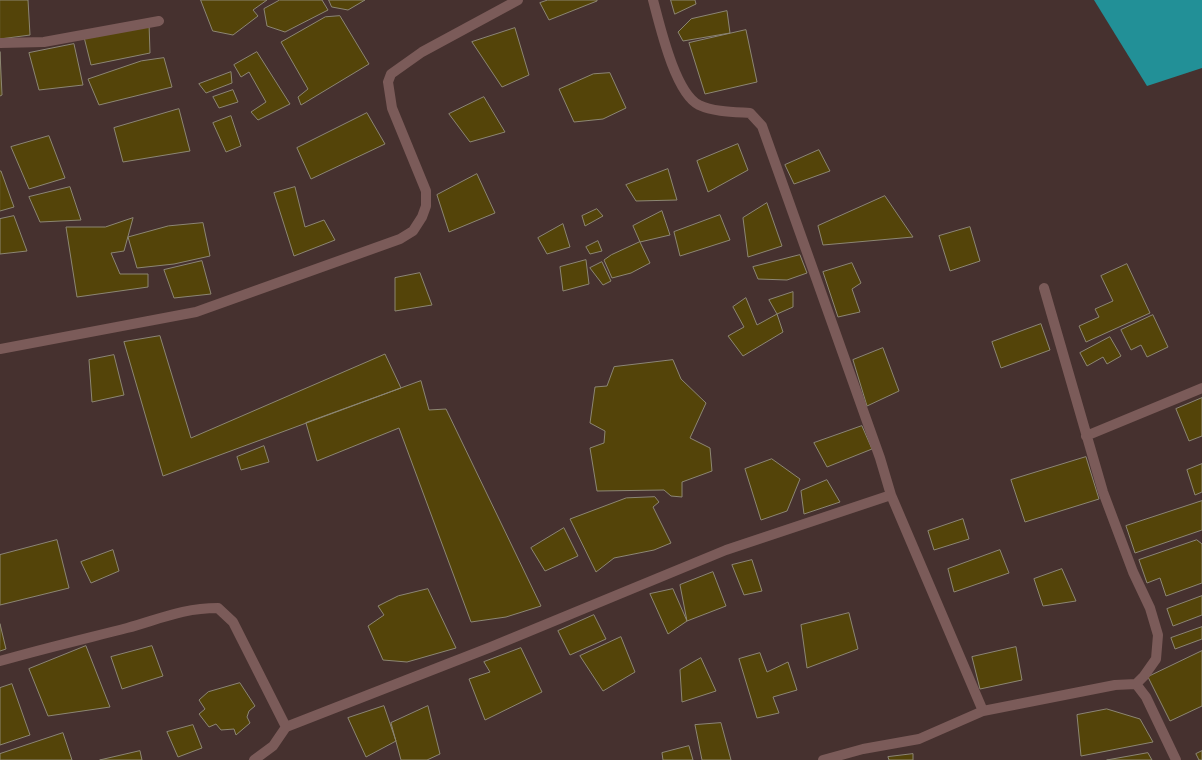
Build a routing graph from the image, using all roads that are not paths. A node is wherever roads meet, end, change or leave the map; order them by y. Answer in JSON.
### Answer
{"nodes":[{"id":1,"x":518,"y":0,"type":"edge"},
{"id":2,"x":653,"y":0,"type":"edge"},
{"id":3,"x":159,"y":21,"type":"dead end"},
{"id":4,"x":0,"y":43,"type":"edge"},
{"id":5,"x":1044,"y":288,"type":"dead end"},
{"id":6,"x":0,"y":349,"type":"edge"},
{"id":7,"x":1202,"y":388,"type":"edge"},
{"id":8,"x":1086,"y":436,"type":"junction"},
{"id":9,"x":891,"y":494,"type":"junction"},
{"id":10,"x":0,"y":661,"type":"edge"},
{"id":11,"x":1136,"y":684,"type":"junction"},
{"id":12,"x":983,"y":711,"type":"junction"},
{"id":13,"x":286,"y":727,"type":"junction"},
{"id":14,"x":254,"y":760,"type":"edge"},
{"id":15,"x":823,"y":760,"type":"edge"},
{"id":16,"x":1176,"y":760,"type":"edge"}],
"edges":[{"from":1,"to":6,"type":"street"},
{"from":2,"to":9,"type":"street"},
{"from":3,"to":4,"type":"street"},
{"from":5,"to":8,"type":"street"},
{"from":7,"to":8,"type":"street"},
{"from":8,"to":11,"type":"street"},
{"from":9,"to":12,"type":"street"},
{"from":9,"to":13,"type":"street"},
{"from":10,"to":13,"type":"street"},
{"from":11,"to":12,"type":"street"},
{"from":11,"to":16,"type":"street"},
{"from":12,"to":15,"type":"street"},
{"from":13,"to":14,"type":"street"}]}
